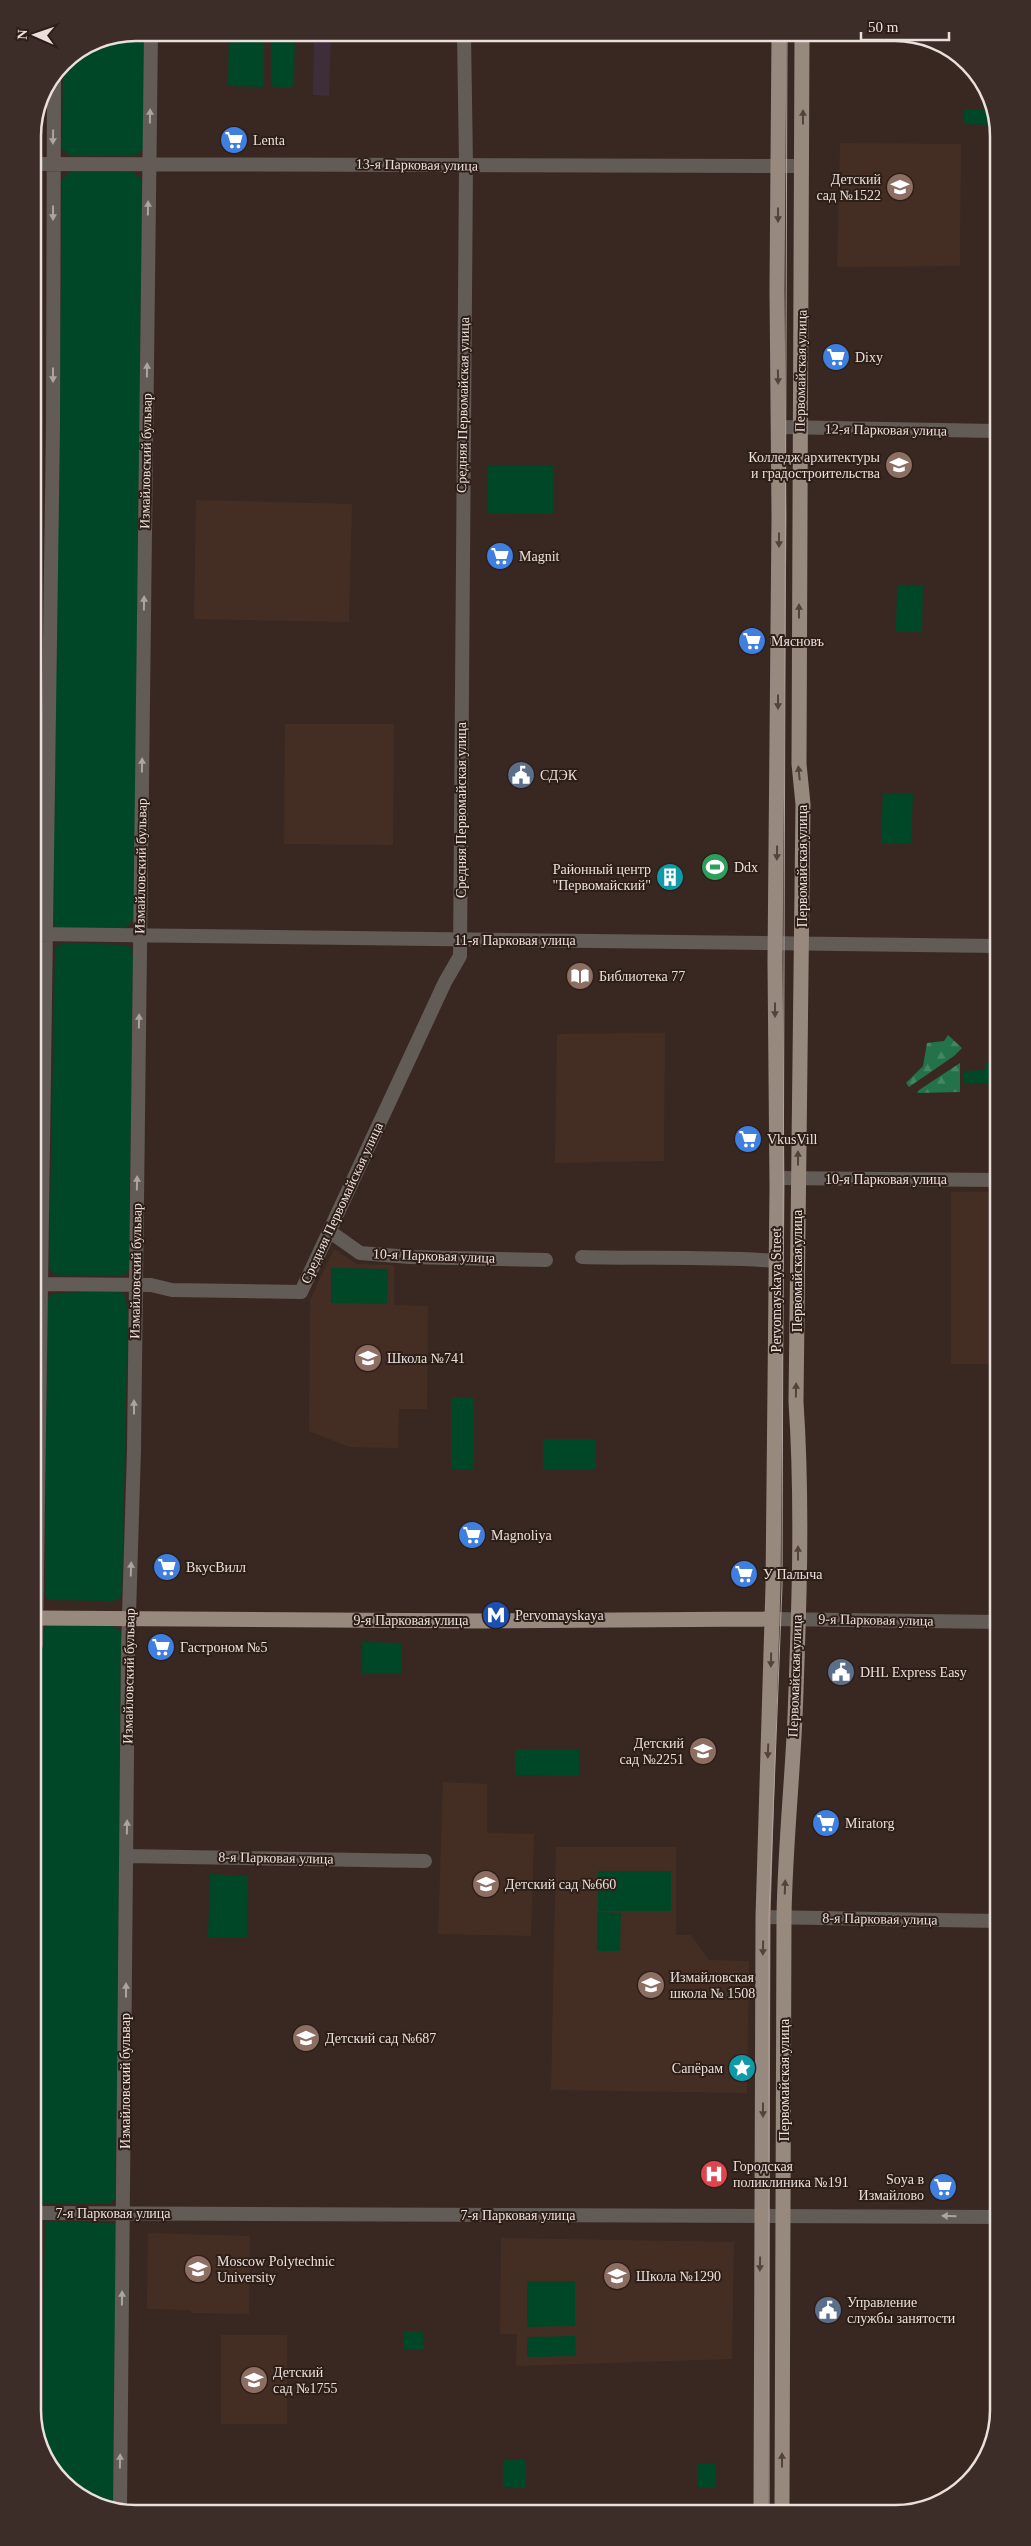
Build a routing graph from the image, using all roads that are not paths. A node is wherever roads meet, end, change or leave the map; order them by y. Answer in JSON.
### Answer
{"nodes":[{"id":1,"x":151,"y":41,"type":"edge"},
{"id":2,"x":464,"y":41,"type":"edge"},
{"id":3,"x":779,"y":41,"type":"edge"},
{"id":4,"x":802,"y":41,"type":"edge"},
{"id":5,"x":54,"y":89,"type":"edge"},
{"id":6,"x":41,"y":164,"type":"edge"},
{"id":7,"x":53,"y":164,"type":"junction"},
{"id":8,"x":149,"y":165,"type":"junction"},
{"id":9,"x":466,"y":165,"type":"junction"},
{"id":10,"x":778,"y":166,"type":"junction"},
{"id":11,"x":802,"y":166,"type":"junction"},
{"id":12,"x":779,"y":427,"type":"junction"},
{"id":13,"x":800,"y":428,"type":"junction"},
{"id":14,"x":990,"y":431,"type":"edge"},
{"id":15,"x":41,"y":896,"type":"edge"},
{"id":16,"x":41,"y":935,"type":"edge"},
{"id":17,"x":140,"y":937,"type":"junction"},
{"id":18,"x":460,"y":940,"type":"junction"},
{"id":19,"x":776,"y":944,"type":"junction"},
{"id":20,"x":802,"y":944,"type":"junction"},
{"id":21,"x":990,"y":946,"type":"edge"},
{"id":22,"x":777,"y":1178,"type":"junction"},
{"id":23,"x":798,"y":1179,"type":"junction"},
{"id":24,"x":990,"y":1180,"type":"edge"},
{"id":25,"x":329,"y":1231,"type":"junction"},
{"id":26,"x":582,"y":1257,"type":"dead end"},
{"id":27,"x":546,"y":1260,"type":"dead end"},
{"id":28,"x":776,"y":1261,"type":"junction"},
{"id":29,"x":41,"y":1284,"type":"edge"},
{"id":30,"x":135,"y":1285,"type":"junction"},
{"id":31,"x":41,"y":1618,"type":"edge"},
{"id":32,"x":130,"y":1618,"type":"junction"},
{"id":33,"x":772,"y":1619,"type":"junction"},
{"id":34,"x":797,"y":1619,"type":"junction"},
{"id":35,"x":990,"y":1622,"type":"edge"},
{"id":36,"x":127,"y":1856,"type":"junction"},
{"id":37,"x":425,"y":1861,"type":"dead end"},
{"id":38,"x":763,"y":1917,"type":"junction"},
{"id":39,"x":784,"y":1918,"type":"junction"},
{"id":40,"x":990,"y":1921,"type":"edge"},
{"id":41,"x":41,"y":2213,"type":"edge"},
{"id":42,"x":124,"y":2213,"type":"junction"},
{"id":43,"x":761,"y":2215,"type":"junction"},
{"id":44,"x":784,"y":2215,"type":"junction"},
{"id":45,"x":990,"y":2217,"type":"edge"},
{"id":46,"x":120,"y":2503,"type":"edge"},
{"id":47,"x":761,"y":2505,"type":"edge"},
{"id":48,"x":782,"y":2505,"type":"edge"}],
"edges":[{"from":8,"to":1,"type":"street","name":"Измайловский бульвар","one_way":true},
{"from":2,"to":9,"type":"street","name":"Средняя Первомайская улица"},
{"from":3,"to":10,"type":"main road","name":"Первомайская улица"},
{"from":11,"to":4,"type":"main road","name":"Первомайская улица","one_way":true},
{"from":5,"to":7,"type":"street","one_way":true},
{"from":6,"to":7,"type":"street","name":"13-я Парковая улица"},
{"from":7,"to":8,"type":"street","name":"13-я Парковая улица"},
{"from":7,"to":15,"type":"street","one_way":true},
{"from":8,"to":9,"type":"street","name":"13-я Парковая улица"},
{"from":17,"to":8,"type":"street","name":"Измайловский бульвар","one_way":true},
{"from":9,"to":10,"type":"street","name":"13-я Парковая улица"},
{"from":9,"to":18,"type":"street","name":"Средняя Первомайская улица"},
{"from":10,"to":11,"type":"street","name":"13-я Парковая улица"},
{"from":10,"to":12,"type":"main road","name":"Первомайская улица","one_way":true},
{"from":11,"to":13,"type":"main road","name":"Первомайская улица"},
{"from":12,"to":13,"type":"street","name":"12-я Парковая улица"},
{"from":12,"to":19,"type":"main road","name":"Первомайская улица","one_way":true},
{"from":13,"to":14,"type":"street","name":"12-я Парковая улица"},
{"from":20,"to":13,"type":"main road","name":"Первомайская улица","one_way":true},
{"from":16,"to":17,"type":"street","name":"11-я Парковая улица"},
{"from":17,"to":18,"type":"street","name":"11-я Парковая улица"},
{"from":30,"to":17,"type":"street","name":"Измайловский бульвар","one_way":true},
{"from":18,"to":19,"type":"street","name":"11-я Парковая улица"},
{"from":18,"to":25,"type":"street","name":"Средняя Первомайская улица"},
{"from":19,"to":20,"type":"street","name":"11-я Парковая улица"},
{"from":19,"to":22,"type":"main road","name":"Pervomayskaya Street","one_way":true},
{"from":20,"to":21,"type":"street","name":"11-я Парковая улица"},
{"from":23,"to":20,"type":"main road","name":"Первомайская улица","one_way":true},
{"from":22,"to":23,"type":"street","name":"10-я Парковая улица"},
{"from":22,"to":28,"type":"main road","name":"Pervomayskaya Street"},
{"from":23,"to":24,"type":"street","name":"10-я Парковая улица"},
{"from":34,"to":23,"type":"main road","name":"Первомайская улица","one_way":true},
{"from":25,"to":27,"type":"street","name":"10-я Парковая улица"},
{"from":25,"to":30,"type":"street","name":"Средняя Первомайская улица"},
{"from":26,"to":28,"type":"street"},
{"from":28,"to":33,"type":"main road","name":"Pervomayskaya Street"},
{"from":29,"to":30,"type":"street","name":"Средняя Первомайская улица"},
{"from":32,"to":30,"type":"street","name":"Измайловский бульвар","one_way":true},
{"from":31,"to":32,"type":"main road","name":"9-я Парковая улица"},
{"from":32,"to":33,"type":"main road","name":"9-я Парковая улица"},
{"from":36,"to":32,"type":"street","name":"Измайловский бульвар","one_way":true},
{"from":33,"to":34,"type":"street","name":"9-я Парковая улица"},
{"from":33,"to":38,"type":"main road","name":"Первомайская улица","one_way":true},
{"from":34,"to":35,"type":"street","name":"9-я Парковая улица"},
{"from":39,"to":34,"type":"main road","name":"Первомайская улица","one_way":true},
{"from":36,"to":37,"type":"street","name":"8-я Парковая улица"},
{"from":42,"to":36,"type":"street","name":"Измайловский бульвар","one_way":true},
{"from":38,"to":39,"type":"street","name":"8-я Парковая улица"},
{"from":38,"to":43,"type":"main road","name":"Первомайская улица","one_way":true},
{"from":39,"to":40,"type":"street","name":"8-я Парковая улица"},
{"from":39,"to":44,"type":"main road","name":"Первомайская улица"},
{"from":41,"to":42,"type":"street","name":"7-я Парковая улица"},
{"from":42,"to":43,"type":"street","name":"7-я Парковая улица"},
{"from":46,"to":42,"type":"street","name":"Измайловский бульвар","one_way":true},
{"from":43,"to":44,"type":"street","name":"7-я Парковая улица"},
{"from":43,"to":47,"type":"main road","name":"Первомайская улица","one_way":true},
{"from":45,"to":44,"type":"street","name":"7-я Парковая улица","one_way":true},
{"from":48,"to":44,"type":"main road","name":"Первомайская улица","one_way":true}]}
